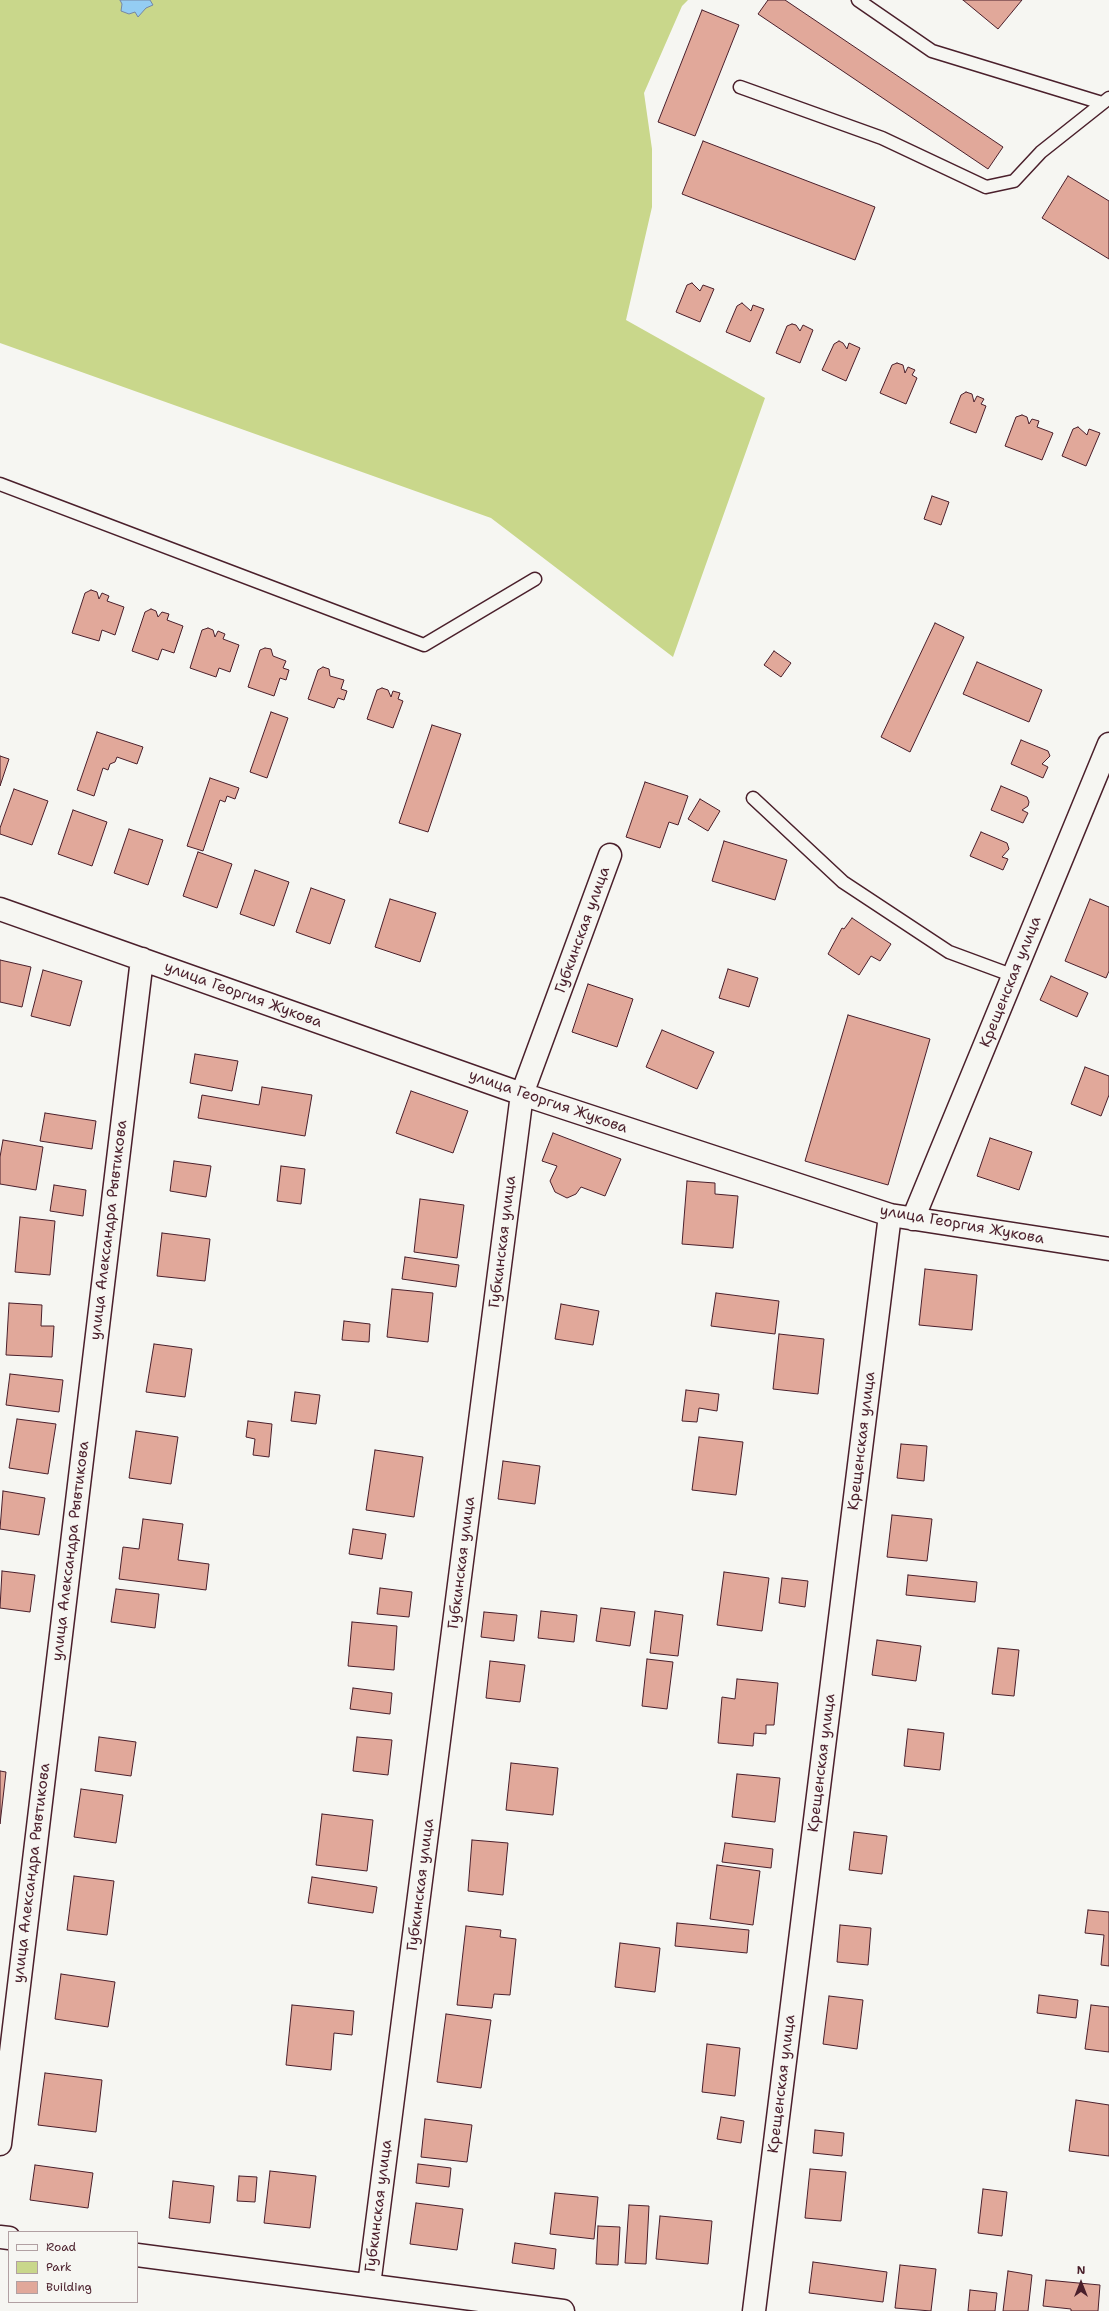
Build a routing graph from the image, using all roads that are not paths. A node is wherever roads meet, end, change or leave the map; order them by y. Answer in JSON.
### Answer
{"nodes":[{"id":1,"x":858,"y":0,"type":"edge"},
{"id":2,"x":740,"y":87,"type":"dead end"},
{"id":3,"x":1106,"y":101,"type":"edge"},
{"id":4,"x":0,"y":484,"type":"edge"},
{"id":5,"x":535,"y":579,"type":"dead end"},
{"id":6,"x":1109,"y":744,"type":"edge"},
{"id":7,"x":753,"y":798,"type":"dead end"},
{"id":8,"x":610,"y":855,"type":"dead end"},
{"id":9,"x":0,"y":908,"type":"edge"},
{"id":10,"x":142,"y":959,"type":"junction"},
{"id":11,"x":1014,"y":976,"type":"junction"},
{"id":12,"x":522,"y":1094,"type":"junction"},
{"id":13,"x":890,"y":1215,"type":"junction"},
{"id":14,"x":913,"y":1219,"type":"junction"},
{"id":15,"x":1109,"y":1249,"type":"edge"},
{"id":16,"x":0,"y":2144,"type":"edge"},
{"id":17,"x":138,"y":2255,"type":"edge"},
{"id":18,"x":369,"y":2285,"type":"junction"},
{"id":19,"x":563,"y":2311,"type":"edge"},
{"id":20,"x":754,"y":2311,"type":"edge"}],
"edges":[{"from":1,"to":3,"type":"lane"},
{"from":2,"to":3,"type":"lane"},
{"from":4,"to":5,"type":"lane"},
{"from":6,"to":11,"type":"street","name":"Крещенская улица"},
{"from":7,"to":11,"type":"lane"},
{"from":8,"to":12,"type":"street","name":"Губкинская улица"},
{"from":9,"to":10,"type":"street","name":"улица Георгия Жукова"},
{"from":10,"to":12,"type":"street","name":"улица Георгия Жукова"},
{"from":10,"to":16,"type":"street","name":"улица Александра Рывтикова"},
{"from":11,"to":14,"type":"street","name":"Крещенская улица"},
{"from":12,"to":13,"type":"street","name":"улица Георгия Жукова"},
{"from":12,"to":18,"type":"street","name":"Губкинская улица"},
{"from":13,"to":14,"type":"street","name":"улица Георгия Жукова"},
{"from":13,"to":20,"type":"street","name":"Крещенская улица"},
{"from":14,"to":15,"type":"street","name":"улица Георгия Жукова"},
{"from":17,"to":18,"type":"street"},
{"from":18,"to":19,"type":"street"}]}
